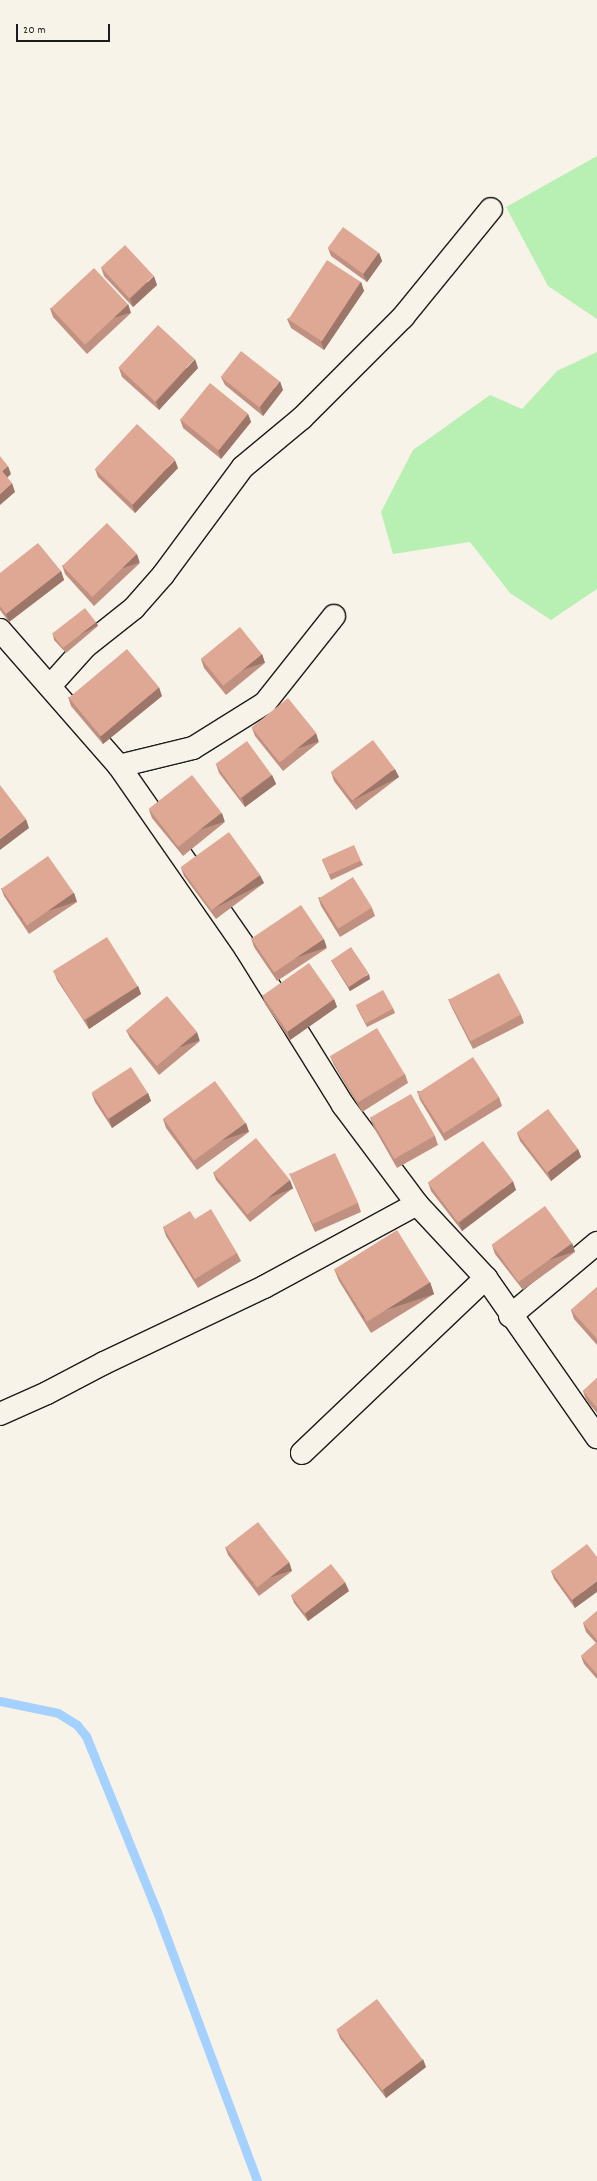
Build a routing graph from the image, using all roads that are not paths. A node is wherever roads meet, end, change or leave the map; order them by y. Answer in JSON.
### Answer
{"nodes":[{"id":1,"x":491,"y":209,"type":"dead end"},
{"id":2,"x":334,"y":616,"type":"dead end"},
{"id":3,"x":0,"y":630,"type":"edge"},
{"id":4,"x":50,"y":686,"type":"junction"},
{"id":5,"x":119,"y":766,"type":"junction"},
{"id":6,"x":417,"y":1204,"type":"junction"},
{"id":7,"x":597,"y":1243,"type":"edge"},
{"id":8,"x":486,"y":1278,"type":"junction"},
{"id":9,"x":510,"y":1316,"type":"junction"},
{"id":10,"x":0,"y":1414,"type":"edge"},
{"id":11,"x":597,"y":1437,"type":"edge"},
{"id":12,"x":302,"y":1453,"type":"dead end"}],
"edges":[{"from":1,"to":4,"type":"street"},
{"from":2,"to":5,"type":"street"},
{"from":3,"to":4,"type":"street"},
{"from":4,"to":5,"type":"street"},
{"from":5,"to":6,"type":"street"},
{"from":6,"to":8,"type":"street"},
{"from":6,"to":10,"type":"street"},
{"from":7,"to":9,"type":"street"},
{"from":8,"to":9,"type":"street"},
{"from":8,"to":12,"type":"street"},
{"from":9,"to":11,"type":"street"}]}
